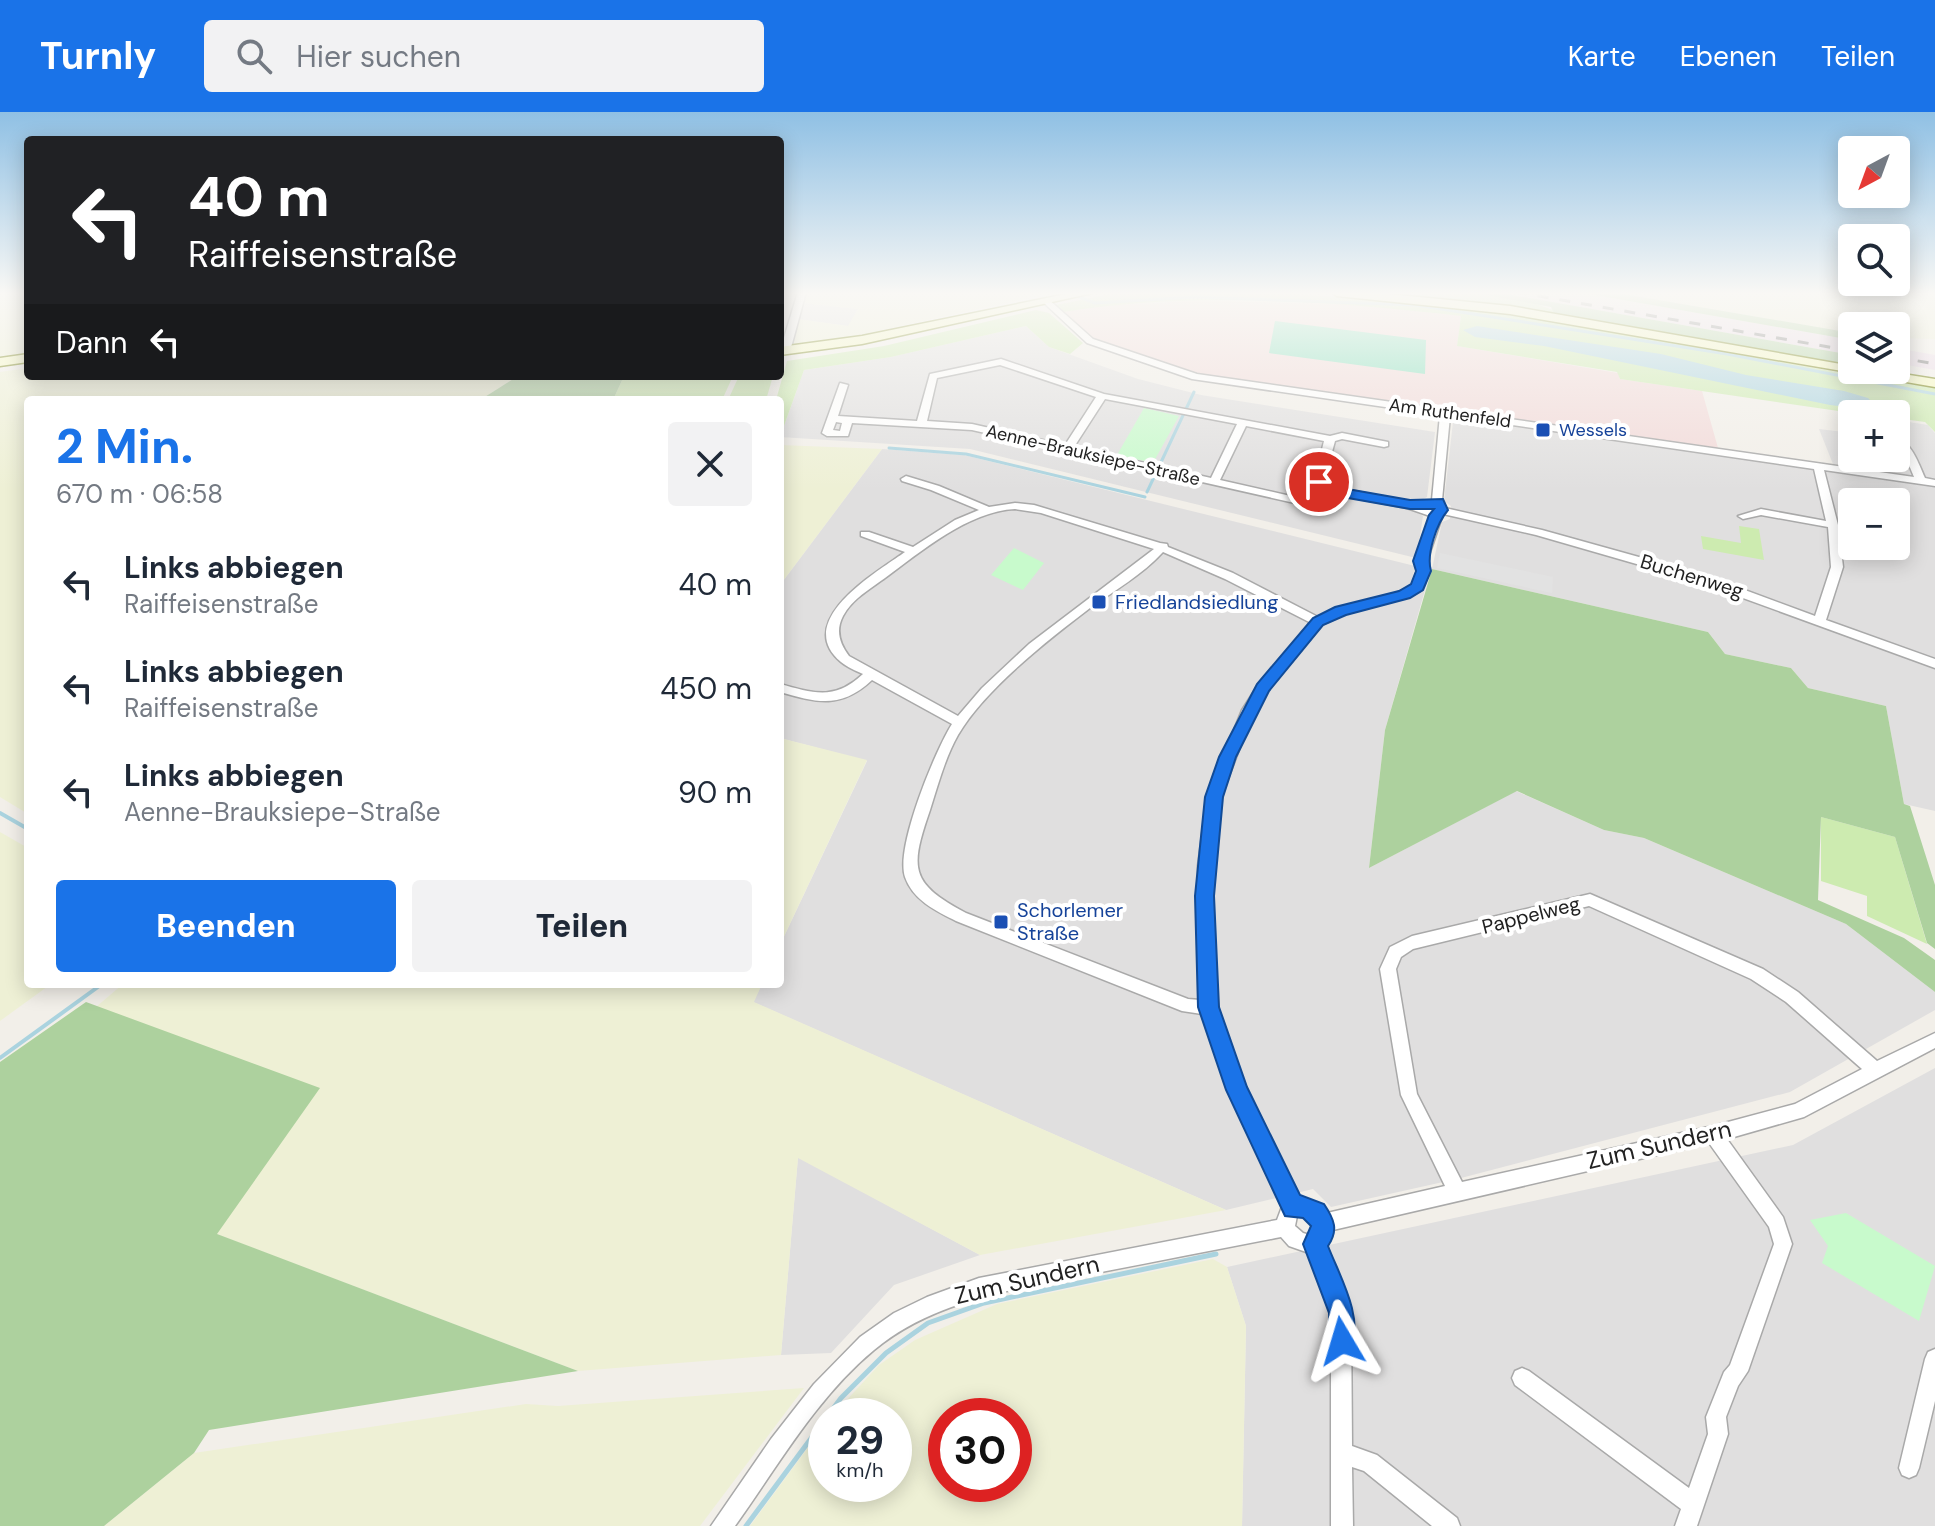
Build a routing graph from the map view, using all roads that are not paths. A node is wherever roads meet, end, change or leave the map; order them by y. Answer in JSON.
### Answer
{"nodes":[{"id":1,"x":1140,"y":358,"type":"edge"},
{"id":2,"x":1784,"y":358,"type":"edge"},
{"id":3,"x":24,"y":359,"type":"edge"},
{"id":4,"x":0,"y":362,"type":"edge"},
{"id":5,"x":1838,"y":368,"type":"edge"},
{"id":6,"x":1910,"y":379,"type":"edge"},
{"id":7,"x":1935,"y":383,"type":"edge"},
{"id":8,"x":843,"y":385,"type":"dead end"},
{"id":9,"x":1102,"y":396,"type":"junction"},
{"id":10,"x":1445,"y":413,"type":"junction"},
{"id":11,"x":922,"y":422,"type":"junction"},
{"id":12,"x":1242,"y":424,"type":"junction"},
{"id":13,"x":1330,"y":439,"type":"junction"},
{"id":14,"x":1384,"y":444,"type":"dead end"},
{"id":15,"x":1068,"y":449,"type":"junction"},
{"id":16,"x":1910,"y":454,"type":"edge"},
{"id":17,"x":1818,"y":466,"type":"junction"},
{"id":18,"x":906,"y":479,"type":"dead end"},
{"id":19,"x":1921,"y":481,"type":"junction"},
{"id":20,"x":1214,"y":482,"type":"junction"},
{"id":21,"x":1935,"y":483,"type":"edge"},
{"id":22,"x":1331,"y":490,"type":"junction"},
{"id":23,"x":1439,"y":509,"type":"junction"},
{"id":24,"x":988,"y":510,"type":"junction"},
{"id":25,"x":1743,"y":516,"type":"dead end"},
{"id":26,"x":1833,"y":525,"type":"junction"},
{"id":27,"x":865,"y":534,"type":"dead end"},
{"id":28,"x":1163,"y":546,"type":"junction"},
{"id":29,"x":916,"y":552,"type":"junction"},
{"id":30,"x":1820,"y":620,"type":"junction"},
{"id":31,"x":1318,"y":622,"type":"junction"},
{"id":32,"x":1935,"y":664,"type":"edge"},
{"id":33,"x":871,"y":674,"type":"junction"},
{"id":34,"x":784,"y":689,"type":"edge"},
{"id":35,"x":960,"y":723,"type":"junction"},
{"id":36,"x":1208,"y":1007,"type":"junction"},
{"id":37,"x":1935,"y":1040,"type":"edge"},
{"id":38,"x":1876,"y":1071,"type":"junction"},
{"id":39,"x":1713,"y":1134,"type":"junction"},
{"id":40,"x":1457,"y":1191,"type":"junction"},
{"id":41,"x":1294,"y":1207,"type":"junction"},
{"id":42,"x":1323,"y":1223,"type":"junction"},
{"id":43,"x":1286,"y":1227,"type":"junction"},
{"id":44,"x":1315,"y":1244,"type":"junction"},
{"id":45,"x":1935,"y":1361,"type":"edge"},
{"id":46,"x":1522,"y":1378,"type":"dead end"},
{"id":47,"x":1343,"y":1454,"type":"junction"},
{"id":48,"x":1909,"y":1468,"type":"dead end"},
{"id":49,"x":1693,"y":1504,"type":"junction"},
{"id":50,"x":722,"y":1526,"type":"edge"},
{"id":51,"x":1342,"y":1526,"type":"edge"},
{"id":52,"x":1449,"y":1526,"type":"edge"},
{"id":53,"x":1686,"y":1526,"type":"edge"}],
"edges":[{"from":1,"to":10,"type":"street","name":"Am Ruthenfeld"},
{"from":2,"to":5,"type":"street"},
{"from":3,"to":4,"type":"street"},
{"from":6,"to":7,"type":"street"},
{"from":8,"to":11,"type":"street","name":"Aenne-Brauksiepe-Straße"},
{"from":9,"to":11,"type":"street"},
{"from":9,"to":12,"type":"street"},
{"from":9,"to":15,"type":"street"},
{"from":10,"to":17,"type":"street","name":"Am Ruthenfeld"},
{"from":10,"to":23,"type":"street"},
{"from":11,"to":15,"type":"street","name":"Aenne-Brauksiepe-Straße"},
{"from":12,"to":13,"type":"street"},
{"from":12,"to":20,"type":"street"},
{"from":13,"to":14,"type":"street"},
{"from":13,"to":22,"type":"street"},
{"from":15,"to":20,"type":"street","name":"Aenne-Brauksiepe-Straße"},
{"from":16,"to":19,"type":"street"},
{"from":17,"to":19,"type":"street","name":"Am Ruthenfeld"},
{"from":17,"to":26,"type":"street"},
{"from":18,"to":24,"type":"street"},
{"from":19,"to":21,"type":"street","name":"Am Ruthenfeld"},
{"from":20,"to":22,"type":"street","name":"Aenne-Brauksiepe-Straße"},
{"from":22,"to":23,"type":"street","name":"Aenne-Brauksiepe-Straße"},
{"from":23,"to":30,"type":"street","name":"Buchenweg"},
{"from":23,"to":31,"type":"street"},
{"from":24,"to":28,"type":"street"},
{"from":24,"to":29,"type":"street"},
{"from":25,"to":26,"type":"street"},
{"from":26,"to":30,"type":"street"},
{"from":27,"to":29,"type":"street"},
{"from":28,"to":31,"type":"street"},
{"from":28,"to":35,"type":"street"},
{"from":29,"to":33,"type":"street"},
{"from":30,"to":32,"type":"street","name":"Buchenweg"},
{"from":31,"to":36,"type":"street"},
{"from":33,"to":34,"type":"street"},
{"from":33,"to":35,"type":"street"},
{"from":35,"to":36,"type":"street"},
{"from":36,"to":41,"type":"street"},
{"from":37,"to":38,"type":"street","name":"Zum Sundern"},
{"from":38,"to":39,"type":"street","name":"Zum Sundern"},
{"from":38,"to":40,"type":"street","name":"Pappelweg"},
{"from":39,"to":40,"type":"street","name":"Zum Sundern"},
{"from":39,"to":49,"type":"street"},
{"from":40,"to":42,"type":"street","name":"Zum Sundern"},
{"from":41,"to":42,"type":"street"},
{"from":41,"to":43,"type":"street"},
{"from":42,"to":44,"type":"street"},
{"from":43,"to":44,"type":"street"},
{"from":43,"to":50,"type":"street","name":"Zum Sundern"},
{"from":44,"to":47,"type":"street"},
{"from":45,"to":48,"type":"street"},
{"from":46,"to":49,"type":"street"},
{"from":47,"to":51,"type":"street"},
{"from":47,"to":52,"type":"street"},
{"from":49,"to":53,"type":"street"}]}
